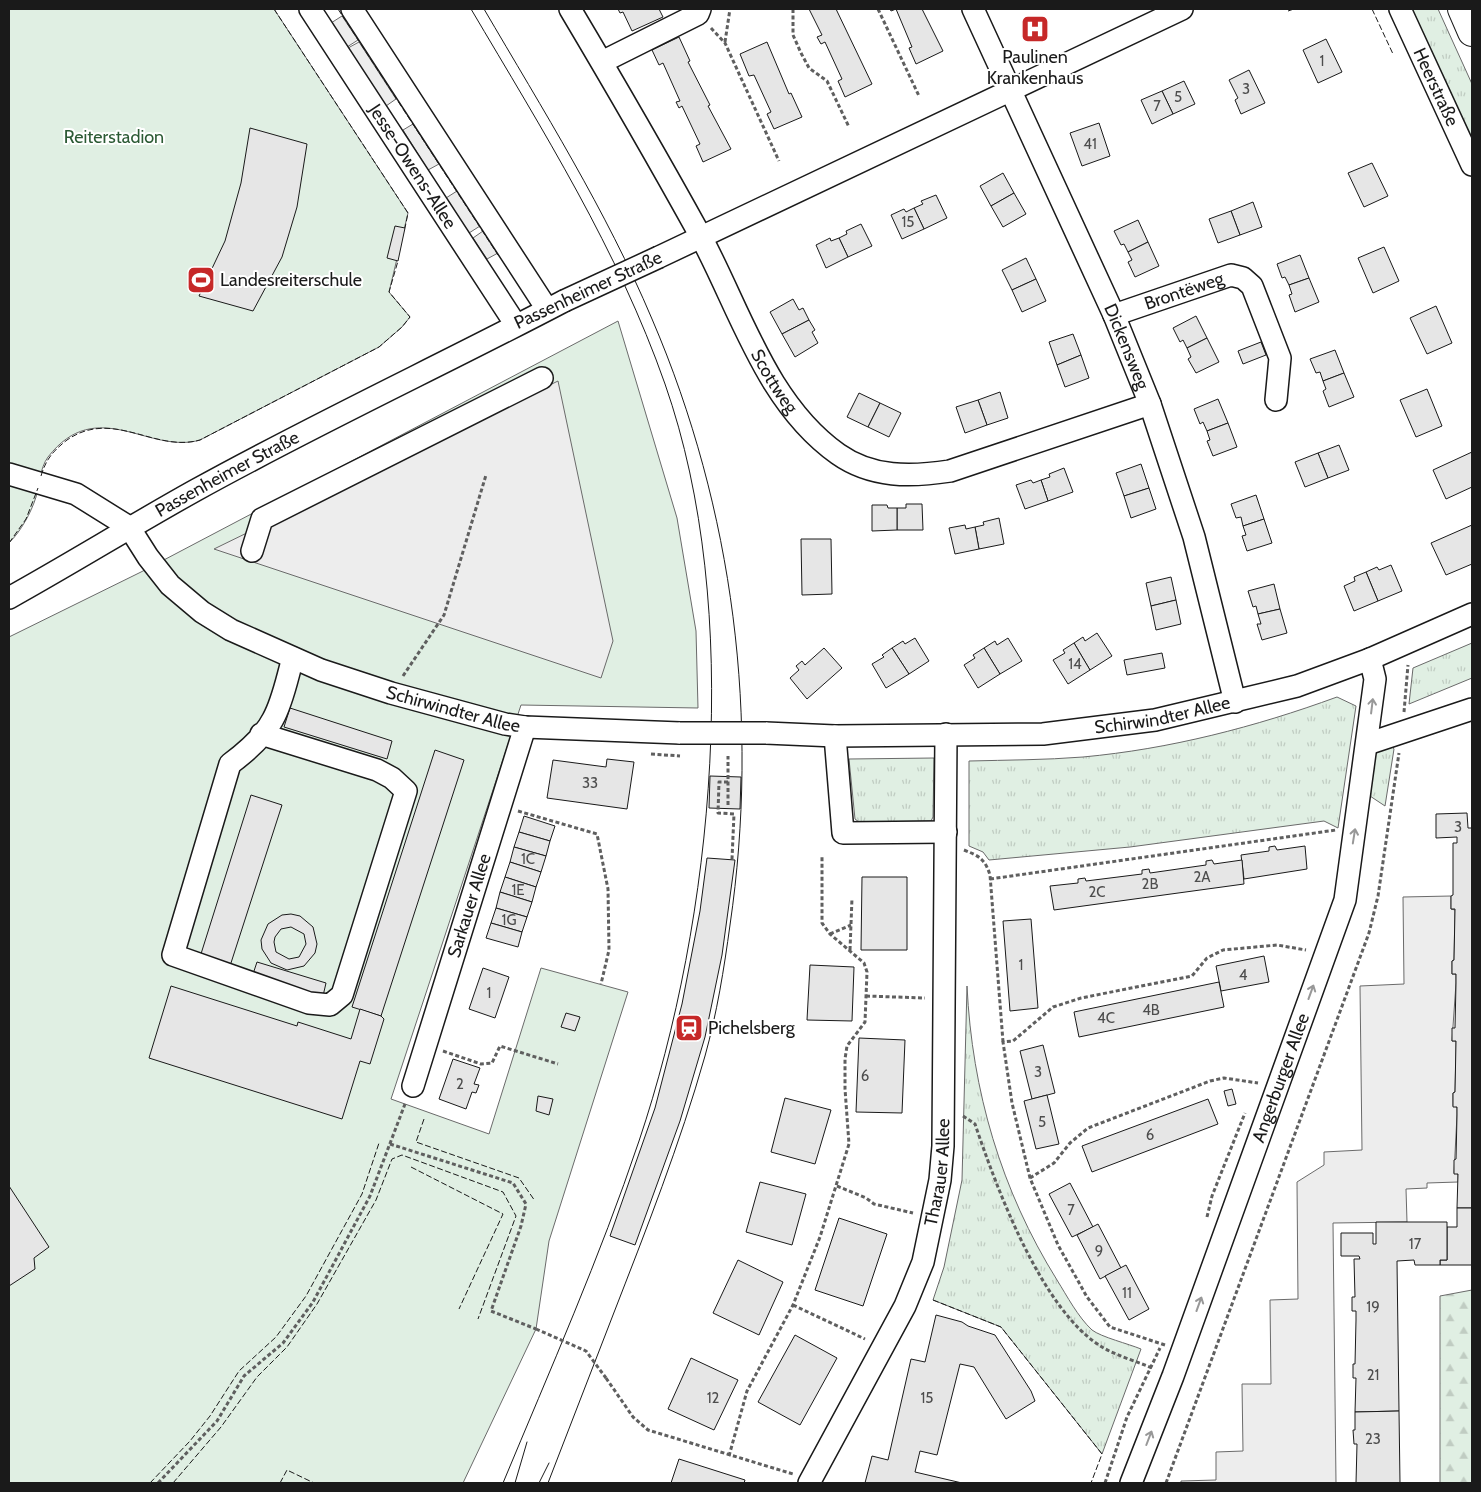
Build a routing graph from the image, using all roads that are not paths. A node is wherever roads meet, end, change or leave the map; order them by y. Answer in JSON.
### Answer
{"nodes":[{"id":1,"x":310,"y":9,"type":"edge"},
{"id":2,"x":352,"y":9,"type":"edge"},
{"id":3,"x":570,"y":9,"type":"edge"},
{"id":4,"x":973,"y":9,"type":"edge"},
{"id":5,"x":1182,"y":9,"type":"edge"},
{"id":6,"x":1400,"y":9,"type":"edge"},
{"id":7,"x":1462,"y":9,"type":"edge"},
{"id":8,"x":699,"y":11,"type":"edge"},
{"id":9,"x":1472,"y":32,"type":"edge"},
{"id":10,"x":602,"y":62,"type":"junction"},
{"id":11,"x":1010,"y":89,"type":"junction"},
{"id":12,"x":1472,"y":165,"type":"edge"},
{"id":13,"x":701,"y":236,"type":"junction"},
{"id":14,"x":555,"y":305,"type":"junction"},
{"id":15,"x":1114,"y":316,"type":"junction"},
{"id":16,"x":516,"y":324,"type":"junction"},
{"id":17,"x":542,"y":378,"type":"dead end"},
{"id":18,"x":1276,"y":400,"type":"dead end"},
{"id":19,"x":1150,"y":404,"type":"junction"},
{"id":20,"x":9,"y":474,"type":"edge"},
{"id":21,"x":129,"y":527,"type":"junction"},
{"id":22,"x":252,"y":551,"type":"dead end"},
{"id":23,"x":9,"y":598,"type":"edge"},
{"id":24,"x":1472,"y":614,"type":"edge"},
{"id":25,"x":293,"y":658,"type":"junction"},
{"id":26,"x":1370,"y":659,"type":"junction"},
{"id":27,"x":1234,"y":702,"type":"junction"},
{"id":28,"x":1472,"y":709,"type":"edge"},
{"id":29,"x":524,"y":727,"type":"junction"},
{"id":30,"x":261,"y":734,"type":"junction"},
{"id":31,"x":946,"y":734,"type":"junction"},
{"id":32,"x":835,"y":736,"type":"junction"},
{"id":33,"x":1368,"y":744,"type":"junction"},
{"id":34,"x":946,"y":832,"type":"junction"},
{"id":35,"x":410,"y":1092,"type":"road end"},
{"id":36,"x":801,"y":1479,"type":"edge"},
{"id":37,"x":1131,"y":1483,"type":"edge"}],
"edges":[{"from":1,"to":16,"type":"street","name":"Jesse-Owens-Allee"},
{"from":2,"to":14,"type":"street","name":"Jesse-Owens-Allee"},
{"from":3,"to":10,"type":"street","name":"Scottweg"},
{"from":4,"to":11,"type":"street","name":"Dickensweg"},
{"from":5,"to":11,"type":"street","name":"Passenheimer Straße"},
{"from":6,"to":12,"type":"street","name":"Heerstraße"},
{"from":7,"to":9,"type":"main road"},
{"from":8,"to":10,"type":"street"},
{"from":10,"to":13,"type":"street","name":"Scottweg"},
{"from":11,"to":13,"type":"street","name":"Passenheimer Straße"},
{"from":11,"to":15,"type":"street","name":"Dickensweg"},
{"from":13,"to":14,"type":"street","name":"Passenheimer Straße","bridge":true},
{"from":13,"to":19,"type":"street","name":"Scottweg"},
{"from":14,"to":16,"type":"street","name":"Passenheimer Straße"},
{"from":15,"to":18,"type":"street","name":"Brontëweg"},
{"from":15,"to":19,"type":"street","name":"Dickensweg"},
{"from":16,"to":21,"type":"street","name":"Passenheimer Straße"},
{"from":17,"to":22,"type":"street"},
{"from":19,"to":27,"type":"street","name":"Dickensweg"},
{"from":20,"to":21,"type":"street"},
{"from":21,"to":23,"type":"street","name":"Passenheimer Straße"},
{"from":21,"to":25,"type":"street","name":"Schirwindter Allee"},
{"from":24,"to":26,"type":"street","name":"Schirwindter Allee"},
{"from":25,"to":29,"type":"street","name":"Schirwindter Allee"},
{"from":25,"to":30,"type":"street"},
{"from":26,"to":27,"type":"street","name":"Schirwindter Allee"},
{"from":33,"to":26,"type":"street","name":"Angerburger Allee","one_way":true},
{"from":27,"to":31,"type":"street","name":"Schirwindter Allee"},
{"from":28,"to":33,"type":"street"},
{"from":29,"to":32,"type":"street","name":"Schirwindter Allee","bridge":true},
{"from":29,"to":35,"type":"street","name":"Sarkauer Allee"},
{"from":30,"to":30,"type":"street"},
{"from":31,"to":32,"type":"street","name":"Schirwindter Allee"},
{"from":31,"to":34,"type":"street","name":"Tharauer Allee"},
{"from":32,"to":34,"type":"street"},
{"from":37,"to":33,"type":"street","name":"Angerburger Allee","one_way":true},
{"from":34,"to":36,"type":"street","name":"Tharauer Allee"}]}
